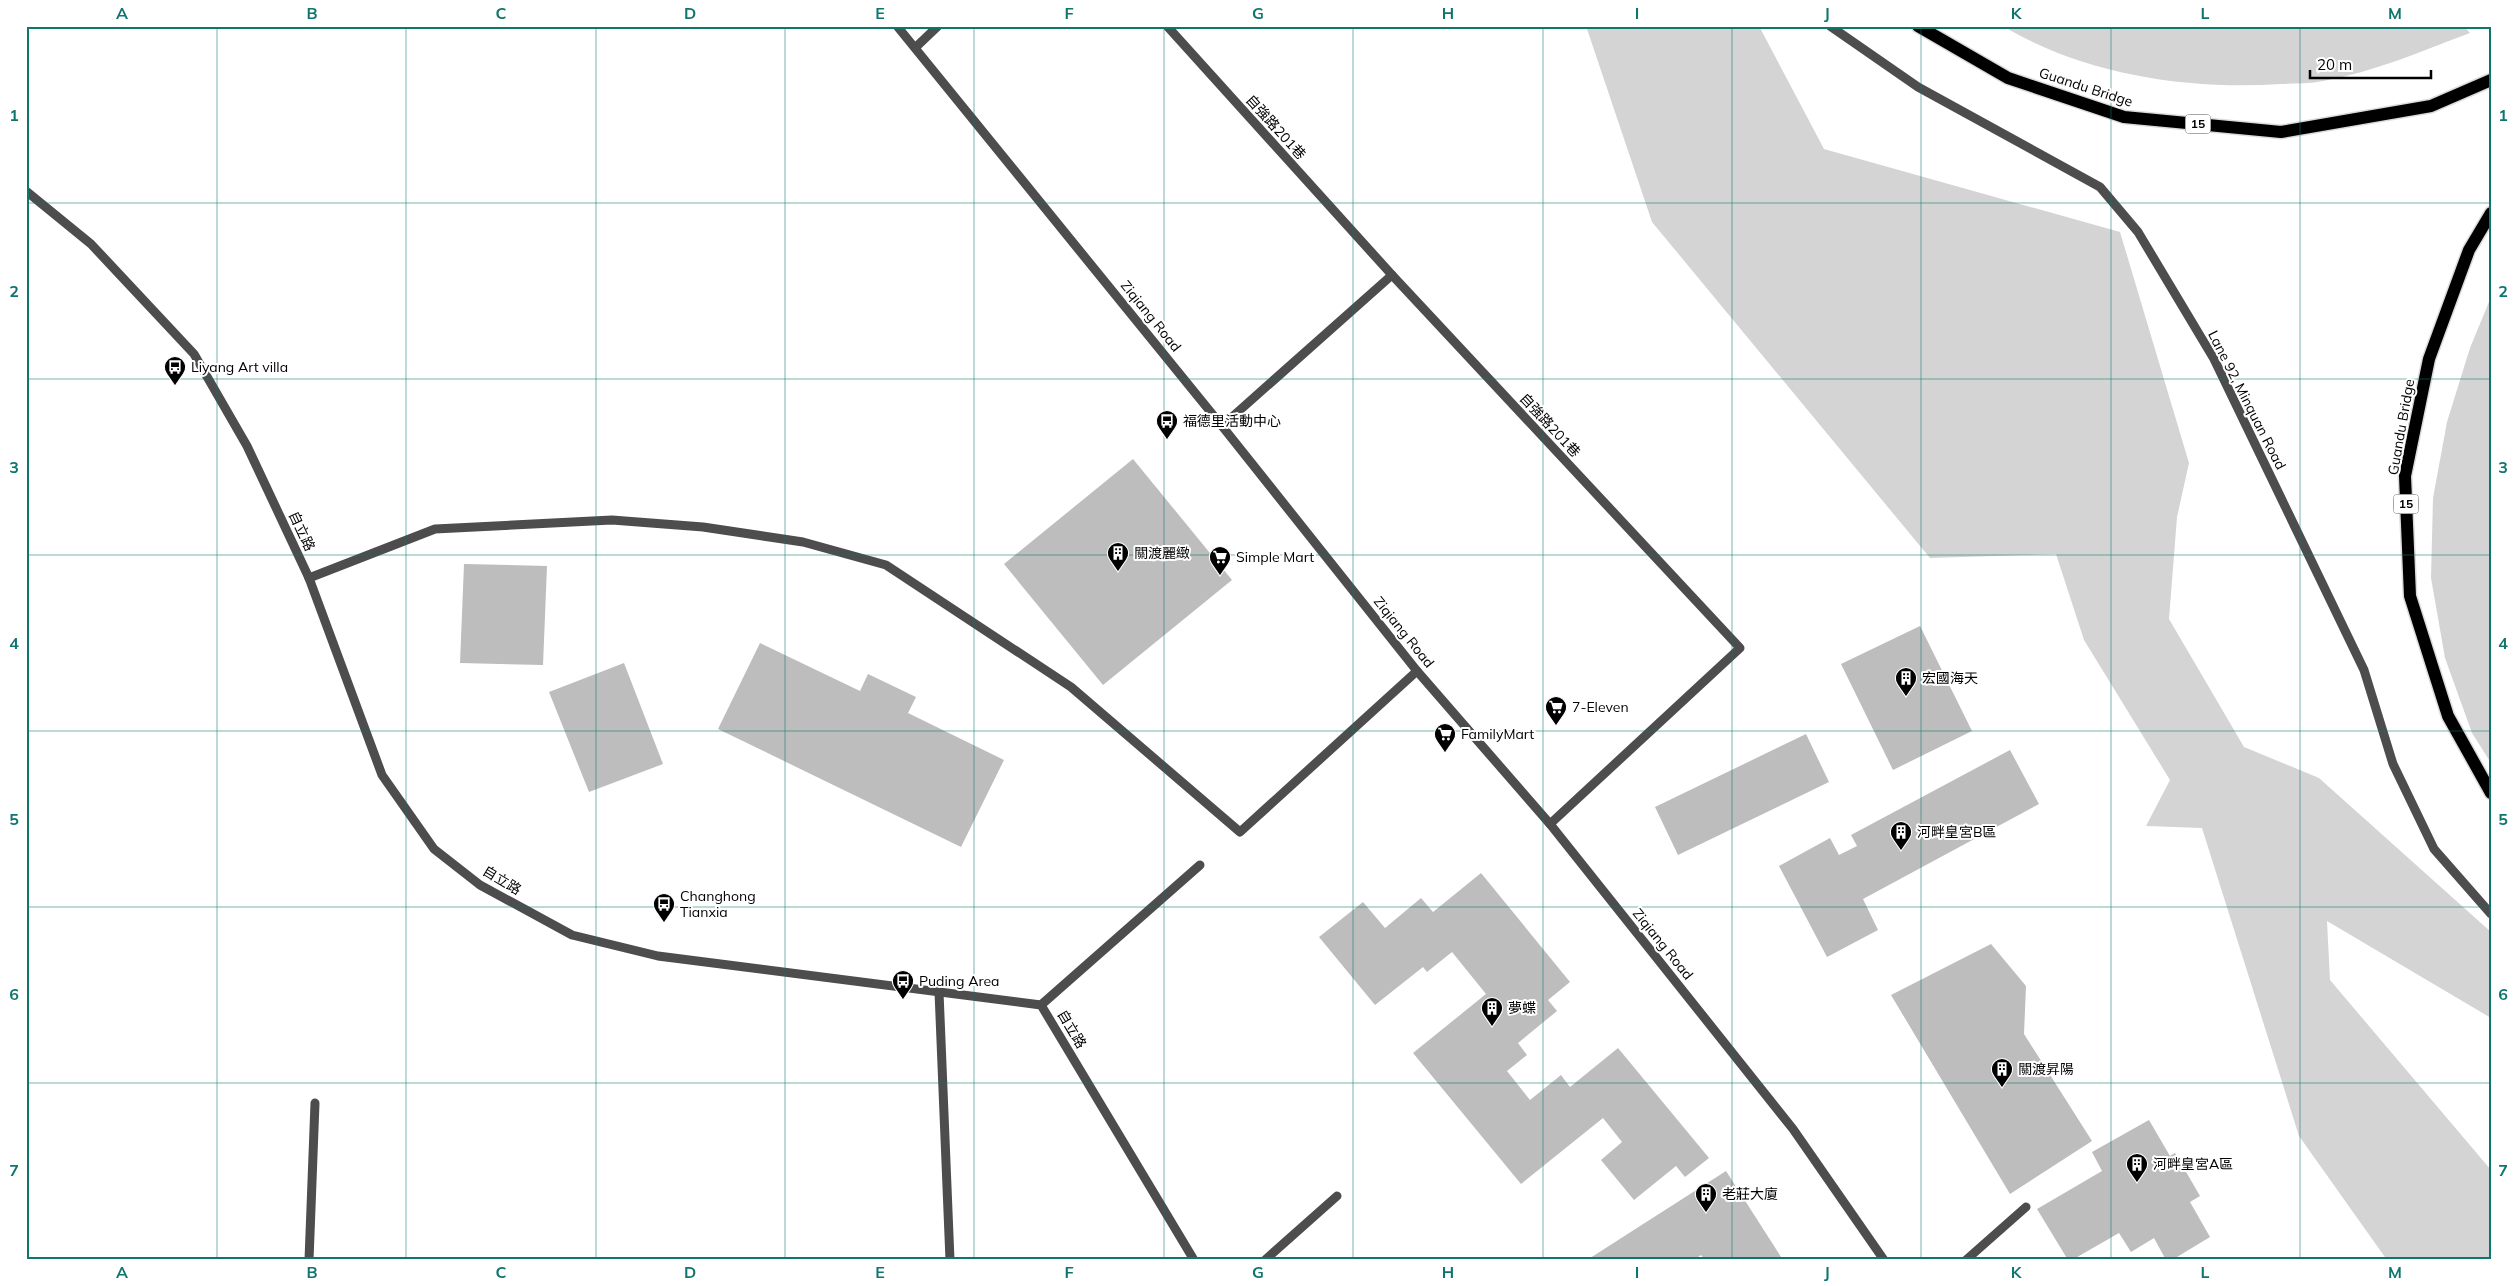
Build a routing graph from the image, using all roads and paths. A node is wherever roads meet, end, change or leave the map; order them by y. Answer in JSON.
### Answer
{"nodes":[{"id":1,"x":897,"y":26,"type":"edge"},
{"id":2,"x":938,"y":26,"type":"edge"},
{"id":3,"x":1167,"y":26,"type":"edge"},
{"id":4,"x":1830,"y":26,"type":"edge"},
{"id":5,"x":1918,"y":26,"type":"edge"},
{"id":6,"x":916,"y":47,"type":"junction"},
{"id":7,"x":2491,"y":80,"type":"edge"},
{"id":8,"x":26,"y":191,"type":"edge"},
{"id":9,"x":2491,"y":213,"type":"edge"},
{"id":10,"x":1392,"y":276,"type":"junction"},
{"id":11,"x":1222,"y":426,"type":"junction"},
{"id":12,"x":309,"y":578,"type":"junction"},
{"id":13,"x":1417,"y":671,"type":"junction"},
{"id":14,"x":2491,"y":793,"type":"edge"},
{"id":15,"x":1550,"y":824,"type":"junction"},
{"id":16,"x":1200,"y":865,"type":"dead end"},
{"id":17,"x":2491,"y":914,"type":"edge"},
{"id":18,"x":939,"y":992,"type":"junction"},
{"id":19,"x":1041,"y":1005,"type":"junction"},
{"id":20,"x":315,"y":1103,"type":"dead end"},
{"id":21,"x":1337,"y":1196,"type":"dead end"},
{"id":22,"x":2026,"y":1207,"type":"dead end"},
{"id":23,"x":309,"y":1260,"type":"edge"},
{"id":24,"x":950,"y":1260,"type":"edge"},
{"id":25,"x":1194,"y":1260,"type":"edge"},
{"id":26,"x":1266,"y":1260,"type":"edge"},
{"id":27,"x":1884,"y":1260,"type":"edge"},
{"id":28,"x":1966,"y":1260,"type":"edge"}],
"edges":[{"from":1,"to":6,"type":"street","name":"Ziqiang Road"},
{"from":2,"to":6,"type":"street"},
{"from":3,"to":10,"type":"street","name":"自強路201巷"},
{"from":4,"to":17,"type":"street","name":"Lane 92, Minquan Road"},
{"from":5,"to":7,"type":"main road","name":"Guandu Bridge","number":"15"},
{"from":6,"to":11,"type":"street","name":"Ziqiang Road"},
{"from":8,"to":12,"type":"street","name":"自立路"},
{"from":9,"to":14,"type":"main road","name":"Guandu Bridge","number":"15"},
{"from":10,"to":11,"type":"street"},
{"from":10,"to":15,"type":"street","name":"自強路201巷"},
{"from":11,"to":13,"type":"street","name":"Ziqiang Road"},
{"from":12,"to":13,"type":"street"},
{"from":12,"to":18,"type":"street","name":"自立路"},
{"from":13,"to":15,"type":"street","name":"Ziqiang Road"},
{"from":15,"to":27,"type":"street","name":"Ziqiang Road"},
{"from":16,"to":19,"type":"street"},
{"from":18,"to":19,"type":"street","name":"自立路"},
{"from":18,"to":24,"type":"street"},
{"from":19,"to":25,"type":"street","name":"自立路"},
{"from":20,"to":23,"type":"street"},
{"from":21,"to":26,"type":"street"},
{"from":22,"to":28,"type":"street"}]}
